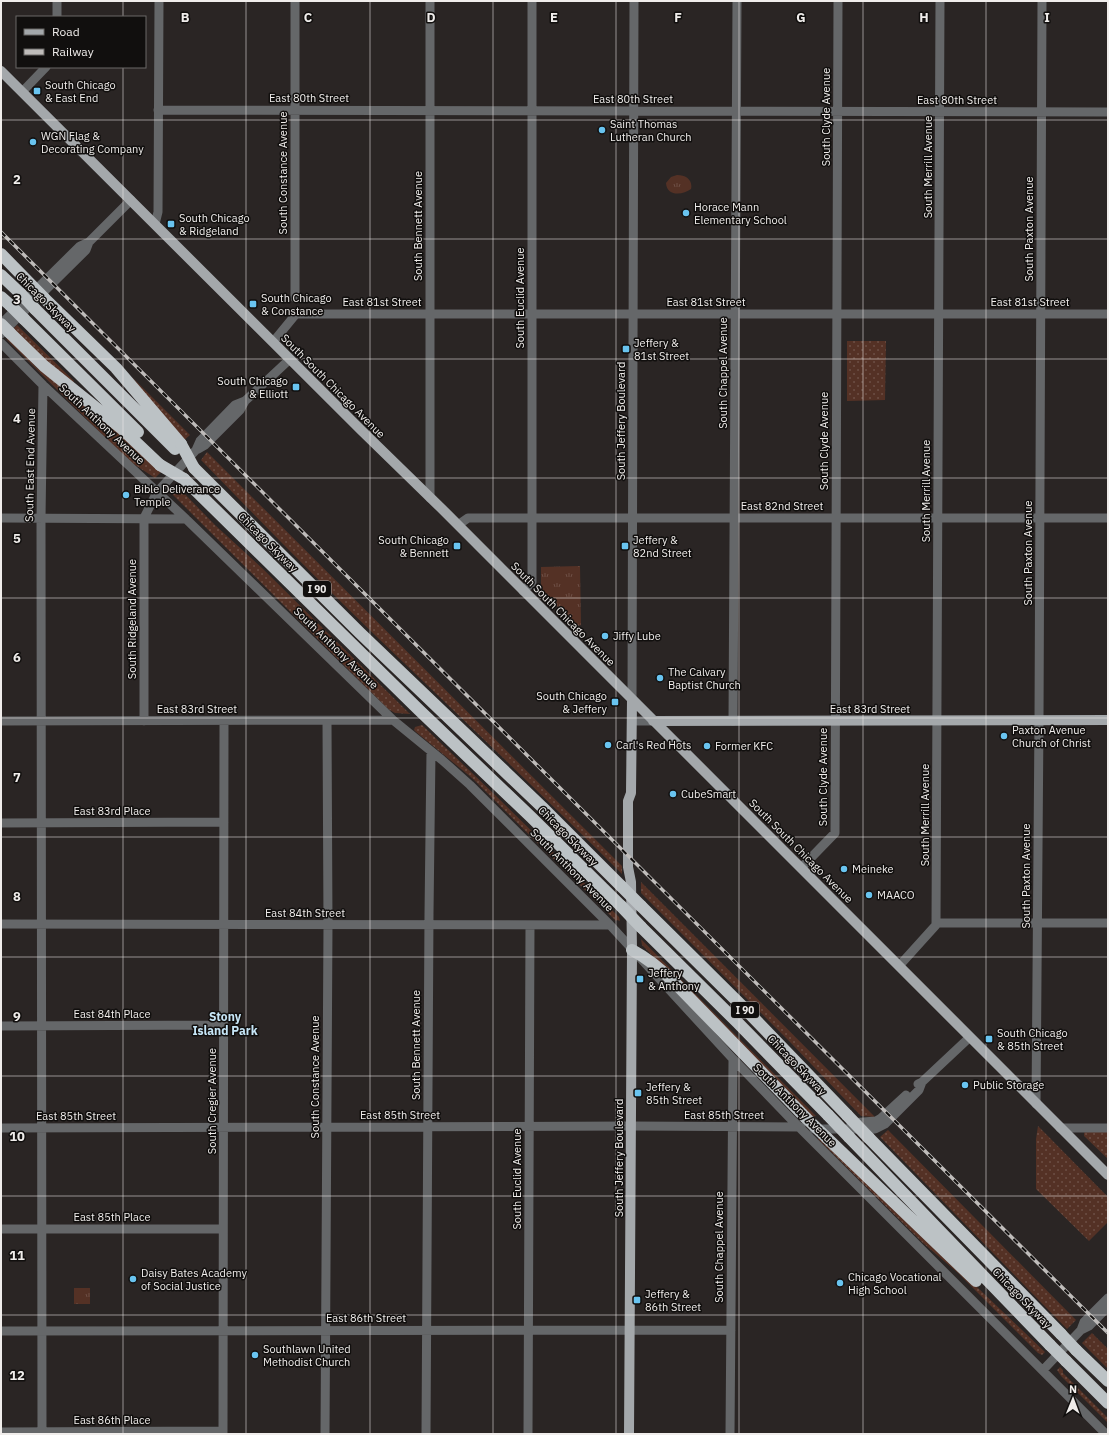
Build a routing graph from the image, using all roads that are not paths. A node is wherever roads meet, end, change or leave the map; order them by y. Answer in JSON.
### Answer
{"nodes":[{"id":1,"x":57,"y":1,"type":"edge"},
{"id":2,"x":159,"y":1,"type":"edge"},
{"id":3,"x":296,"y":1,"type":"edge"},
{"id":4,"x":430,"y":1,"type":"edge"},
{"id":5,"x":532,"y":1,"type":"edge"},
{"id":6,"x":634,"y":1,"type":"edge"},
{"id":7,"x":737,"y":1,"type":"edge"},
{"id":8,"x":838,"y":1,"type":"edge"},
{"id":9,"x":940,"y":1,"type":"edge"},
{"id":10,"x":1042,"y":1,"type":"edge"},
{"id":11,"x":57,"y":16,"type":"edge"},
{"id":12,"x":45,"y":68,"type":"edge"},
{"id":13,"x":1,"y":71,"type":"edge"},
{"id":14,"x":22,"y":92,"type":"junction"},
{"id":15,"x":158,"y":110,"type":"junction"},
{"id":16,"x":296,"y":110,"type":"junction"},
{"id":17,"x":430,"y":111,"type":"junction"},
{"id":18,"x":532,"y":111,"type":"junction"},
{"id":19,"x":634,"y":111,"type":"junction"},
{"id":20,"x":736,"y":111,"type":"junction"},
{"id":21,"x":838,"y":112,"type":"junction"},
{"id":22,"x":940,"y":112,"type":"junction"},
{"id":23,"x":1041,"y":112,"type":"junction"},
{"id":24,"x":1108,"y":112,"type":"edge"},
{"id":25,"x":131,"y":200,"type":"junction"},
{"id":26,"x":155,"y":224,"type":"junction"},
{"id":27,"x":89,"y":242,"type":"junction"},
{"id":28,"x":1,"y":254,"type":"edge"},
{"id":29,"x":1,"y":275,"type":"edge"},
{"id":30,"x":295,"y":298,"type":"dead end"},
{"id":31,"x":5,"y":301,"type":"edge"},
{"id":32,"x":430,"y":314,"type":"junction"},
{"id":33,"x":532,"y":314,"type":"junction"},
{"id":34,"x":633,"y":314,"type":"junction"},
{"id":35,"x":735,"y":314,"type":"junction"},
{"id":36,"x":837,"y":314,"type":"junction"},
{"id":37,"x":939,"y":314,"type":"junction"},
{"id":38,"x":1041,"y":314,"type":"junction"},
{"id":39,"x":1108,"y":314,"type":"edge"},
{"id":40,"x":1,"y":324,"type":"edge"},
{"id":41,"x":5,"y":333,"type":"edge"},
{"id":42,"x":273,"y":342,"type":"junction"},
{"id":43,"x":1,"y":343,"type":"edge"},
{"id":44,"x":290,"y":359,"type":"junction"},
{"id":45,"x":43,"y":385,"type":"junction"},
{"id":46,"x":178,"y":447,"type":"junction"},
{"id":47,"x":163,"y":462,"type":"junction"},
{"id":48,"x":157,"y":492,"type":"junction"},
{"id":49,"x":430,"y":498,"type":"junction"},
{"id":50,"x":1,"y":518,"type":"edge"},
{"id":51,"x":41,"y":518,"type":"junction"},
{"id":52,"x":144,"y":518,"type":"junction"},
{"id":53,"x":532,"y":518,"type":"junction"},
{"id":54,"x":633,"y":518,"type":"junction"},
{"id":55,"x":734,"y":518,"type":"junction"},
{"id":56,"x":836,"y":518,"type":"junction"},
{"id":57,"x":938,"y":518,"type":"junction"},
{"id":58,"x":1040,"y":518,"type":"junction"},
{"id":59,"x":1108,"y":518,"type":"edge"},
{"id":60,"x":186,"y":519,"type":"junction"},
{"id":61,"x":458,"y":525,"type":"junction"},
{"id":62,"x":523,"y":591,"type":"junction"},
{"id":63,"x":632,"y":700,"type":"junction"},
{"id":64,"x":327,"y":720,"type":"junction"},
{"id":65,"x":393,"y":720,"type":"junction"},
{"id":66,"x":1039,"y":720,"type":"junction"},
{"id":67,"x":1108,"y":720,"type":"edge"},
{"id":68,"x":1,"y":721,"type":"edge"},
{"id":69,"x":42,"y":721,"type":"junction"},
{"id":70,"x":144,"y":721,"type":"junction"},
{"id":71,"x":224,"y":721,"type":"junction"},
{"id":72,"x":632,"y":721,"type":"junction"},
{"id":73,"x":653,"y":721,"type":"junction"},
{"id":74,"x":733,"y":721,"type":"junction"},
{"id":75,"x":835,"y":721,"type":"junction"},
{"id":76,"x":937,"y":721,"type":"junction"},
{"id":77,"x":431,"y":752,"type":"junction"},
{"id":78,"x":224,"y":822,"type":"junction"},
{"id":79,"x":1,"y":823,"type":"edge"},
{"id":80,"x":42,"y":823,"type":"junction"},
{"id":81,"x":801,"y":868,"type":"junction"},
{"id":82,"x":626,"y":884,"type":"junction"},
{"id":83,"x":936,"y":923,"type":"junction"},
{"id":84,"x":1038,"y":923,"type":"junction"},
{"id":85,"x":1108,"y":923,"type":"edge"},
{"id":86,"x":1,"y":924,"type":"edge"},
{"id":87,"x":42,"y":924,"type":"junction"},
{"id":88,"x":224,"y":925,"type":"junction"},
{"id":89,"x":328,"y":925,"type":"junction"},
{"id":90,"x":429,"y":925,"type":"junction"},
{"id":91,"x":530,"y":925,"type":"junction"},
{"id":92,"x":610,"y":925,"type":"junction"},
{"id":93,"x":632,"y":950,"type":"junction"},
{"id":94,"x":899,"y":966,"type":"junction"},
{"id":95,"x":1,"y":1026,"type":"edge"},
{"id":96,"x":41,"y":1026,"type":"junction"},
{"id":97,"x":224,"y":1026,"type":"junction"},
{"id":98,"x":970,"y":1037,"type":"junction"},
{"id":99,"x":733,"y":1059,"type":"junction"},
{"id":100,"x":1036,"y":1104,"type":"junction"},
{"id":101,"x":802,"y":1122,"type":"junction"},
{"id":102,"x":631,"y":1126,"type":"junction"},
{"id":103,"x":224,"y":1127,"type":"junction"},
{"id":104,"x":326,"y":1127,"type":"junction"},
{"id":105,"x":428,"y":1127,"type":"junction"},
{"id":106,"x":530,"y":1127,"type":"junction"},
{"id":107,"x":732,"y":1127,"type":"junction"},
{"id":108,"x":1,"y":1128,"type":"edge"},
{"id":109,"x":42,"y":1128,"type":"junction"},
{"id":110,"x":1060,"y":1128,"type":"junction"},
{"id":111,"x":1108,"y":1128,"type":"edge"},
{"id":112,"x":1108,"y":1175,"type":"edge"},
{"id":113,"x":1,"y":1229,"type":"edge"},
{"id":114,"x":42,"y":1229,"type":"junction"},
{"id":115,"x":223,"y":1229,"type":"junction"},
{"id":116,"x":1108,"y":1298,"type":"edge"},
{"id":117,"x":1108,"y":1307,"type":"edge"},
{"id":118,"x":1026,"y":1322,"type":"junction"},
{"id":119,"x":325,"y":1330,"type":"junction"},
{"id":120,"x":427,"y":1330,"type":"junction"},
{"id":121,"x":528,"y":1330,"type":"junction"},
{"id":122,"x":630,"y":1330,"type":"junction"},
{"id":123,"x":731,"y":1330,"type":"junction"},
{"id":124,"x":1081,"y":1330,"type":"junction"},
{"id":125,"x":1,"y":1331,"type":"edge"},
{"id":126,"x":42,"y":1331,"type":"junction"},
{"id":127,"x":223,"y":1331,"type":"junction"},
{"id":128,"x":1043,"y":1370,"type":"junction"},
{"id":129,"x":1108,"y":1381,"type":"edge"},
{"id":130,"x":1108,"y":1403,"type":"edge"},
{"id":131,"x":1,"y":1432,"type":"edge"},
{"id":132,"x":42,"y":1433,"type":"edge"},
{"id":133,"x":223,"y":1433,"type":"edge"},
{"id":134,"x":325,"y":1434,"type":"edge"},
{"id":135,"x":426,"y":1434,"type":"edge"},
{"id":136,"x":528,"y":1434,"type":"edge"},
{"id":137,"x":629,"y":1434,"type":"edge"},
{"id":138,"x":730,"y":1434,"type":"edge"},
{"id":139,"x":1106,"y":1434,"type":"edge"}],
"edges":[{"from":1,"to":11,"type":"street"},
{"from":2,"to":15,"type":"street"},
{"from":3,"to":16,"type":"street","name":"South Constance Avenue"},
{"from":4,"to":17,"type":"street","name":"South Bennett Avenue"},
{"from":5,"to":18,"type":"street","name":"South Euclid Avenue"},
{"from":6,"to":19,"type":"street","name":"South Jeffery Boulevard"},
{"from":7,"to":20,"type":"street","name":"South Chappel Avenue"},
{"from":8,"to":21,"type":"street","name":"South Clyde Avenue"},
{"from":9,"to":22,"type":"street","name":"South Merrill Avenue"},
{"from":10,"to":23,"type":"street","name":"South Paxton Avenue"},
{"from":12,"to":14,"type":"street"},
{"from":13,"to":14,"type":"main road","name":"South South Chicago Avenue"},
{"from":14,"to":25,"type":"main road","name":"South South Chicago Avenue"},
{"from":15,"to":16,"type":"street","name":"East 80th Street"},
{"from":15,"to":26,"type":"street"},
{"from":16,"to":17,"type":"street","name":"East 80th Street"},
{"from":16,"to":30,"type":"street","name":"South Constance Avenue"},
{"from":17,"to":18,"type":"street","name":"East 80th Street"},
{"from":17,"to":32,"type":"street","name":"South Bennett Avenue"},
{"from":18,"to":19,"type":"street","name":"East 80th Street"},
{"from":18,"to":33,"type":"street","name":"South Euclid Avenue"},
{"from":19,"to":20,"type":"street","name":"East 80th Street"},
{"from":19,"to":34,"type":"street","name":"South Jeffery Boulevard"},
{"from":20,"to":21,"type":"street","name":"East 80th Street"},
{"from":20,"to":35,"type":"street","name":"South Chappel Avenue"},
{"from":21,"to":22,"type":"street","name":"East 80th Street"},
{"from":21,"to":36,"type":"street","name":"South Clyde Avenue"},
{"from":22,"to":23,"type":"street","name":"East 80th Street"},
{"from":22,"to":37,"type":"street","name":"South Merrill Avenue"},
{"from":23,"to":24,"type":"street","name":"East 80th Street"},
{"from":23,"to":38,"type":"street","name":"South Paxton Avenue"},
{"from":25,"to":26,"type":"main road","name":"South South Chicago Avenue"},
{"from":25,"to":27,"type":"street"},
{"from":26,"to":42,"type":"main road","name":"South South Chicago Avenue"},
{"from":27,"to":40,"type":"street"},
{"from":27,"to":41,"type":"street"},
{"from":28,"to":46,"type":"highway","bridge":true},
{"from":29,"to":46,"type":"highway","name":"Chicago Skyway","number":"I 90","bridge":true},
{"from":31,"to":47,"type":"highway","name":"Chicago Skyway","number":"I 90","bridge":true},
{"from":32,"to":33,"type":"street","name":"East 81st Street"},
{"from":32,"to":42,"type":"street","name":"East 81st Street"},
{"from":32,"to":49,"type":"street","name":"South Bennett Avenue"},
{"from":33,"to":34,"type":"street","name":"East 81st Street"},
{"from":33,"to":53,"type":"street","name":"South Euclid Avenue"},
{"from":34,"to":35,"type":"street","name":"East 81st Street"},
{"from":34,"to":54,"type":"street","name":"South Jeffery Boulevard"},
{"from":35,"to":36,"type":"street","name":"East 81st Street"},
{"from":35,"to":55,"type":"street","name":"South Chappel Avenue"},
{"from":36,"to":37,"type":"street","name":"East 81st Street"},
{"from":36,"to":56,"type":"street","name":"South Clyde Avenue"},
{"from":37,"to":38,"type":"street","name":"East 81st Street"},
{"from":37,"to":57,"type":"street","name":"South Merrill Avenue"},
{"from":38,"to":39,"type":"street","name":"East 81st Street"},
{"from":38,"to":58,"type":"street","name":"South Paxton Avenue"},
{"from":40,"to":41,"type":"highway","bridge":true},
{"from":41,"to":47,"type":"highway"},
{"from":42,"to":44,"type":"main road","name":"South South Chicago Avenue"},
{"from":43,"to":45,"type":"street","name":"South Anthony Avenue"},
{"from":44,"to":48,"type":"street"},
{"from":44,"to":49,"type":"main road","name":"South South Chicago Avenue"},
{"from":45,"to":48,"type":"street","name":"South Anthony Avenue"},
{"from":45,"to":51,"type":"street","name":"South East End Avenue"},
{"from":46,"to":82,"type":"highway","name":"Chicago Skyway","number":"I 90","bridge":true},
{"from":47,"to":118,"type":"highway","name":"Chicago Skyway","number":"I 90","bridge":true},
{"from":48,"to":52,"type":"street"},
{"from":48,"to":60,"type":"street","name":"South Anthony Avenue"},
{"from":49,"to":61,"type":"main road","name":"South South Chicago Avenue"},
{"from":50,"to":51,"type":"street"},
{"from":51,"to":52,"type":"street"},
{"from":51,"to":69,"type":"street","name":"South East End Avenue"},
{"from":52,"to":60,"type":"street"},
{"from":52,"to":70,"type":"street","name":"South Ridgeland Avenue"},
{"from":53,"to":54,"type":"street","name":"East 82nd Street"},
{"from":53,"to":61,"type":"street","name":"East 82nd Street"},
{"from":53,"to":62,"type":"street","name":"South Euclid Avenue"},
{"from":54,"to":55,"type":"street","name":"East 82nd Street"},
{"from":54,"to":63,"type":"street","name":"South Jeffery Boulevard"},
{"from":55,"to":56,"type":"street","name":"East 82nd Street"},
{"from":55,"to":74,"type":"street","name":"South Chappel Avenue"},
{"from":56,"to":57,"type":"street","name":"East 82nd Street"},
{"from":56,"to":75,"type":"street","name":"South Clyde Avenue"},
{"from":57,"to":58,"type":"street","name":"East 82nd Street"},
{"from":57,"to":76,"type":"street","name":"South Merrill Avenue"},
{"from":58,"to":59,"type":"street","name":"East 82nd Street"},
{"from":58,"to":66,"type":"street","name":"South Paxton Avenue"},
{"from":60,"to":65,"type":"street","name":"South Anthony Avenue"},
{"from":61,"to":62,"type":"main road","name":"South South Chicago Avenue"},
{"from":62,"to":63,"type":"main road","name":"South South Chicago Avenue"},
{"from":63,"to":72,"type":"main road","name":"South Jeffery Boulevard"},
{"from":63,"to":73,"type":"main road","name":"South South Chicago Avenue"},
{"from":64,"to":65,"type":"street","name":"East 83rd Street"},
{"from":64,"to":71,"type":"street","name":"East 83rd Street"},
{"from":64,"to":89,"type":"street","name":"South Constance Avenue"},
{"from":65,"to":77,"type":"street","name":"South Anthony Avenue"},
{"from":66,"to":67,"type":"main road","name":"East 83rd Street"},
{"from":66,"to":76,"type":"main road","name":"East 83rd Street"},
{"from":66,"to":84,"type":"street","name":"South Paxton Avenue"},
{"from":68,"to":69,"type":"street","name":"East 83rd Street"},
{"from":69,"to":70,"type":"street","name":"East 83rd Street"},
{"from":69,"to":80,"type":"street","name":"South East End Avenue"},
{"from":70,"to":71,"type":"street","name":"East 83rd Street"},
{"from":71,"to":78,"type":"street","name":"South Cregier Avenue"},
{"from":72,"to":73,"type":"street","name":"East 83rd Street"},
{"from":72,"to":82,"type":"main road","name":"South Jeffery Boulevard"},
{"from":73,"to":74,"type":"main road","name":"East 83rd Street"},
{"from":73,"to":81,"type":"main road","name":"South South Chicago Avenue"},
{"from":74,"to":75,"type":"main road","name":"East 83rd Street"},
{"from":75,"to":76,"type":"main road","name":"East 83rd Street"},
{"from":75,"to":81,"type":"street","name":"South Clyde Avenue"},
{"from":76,"to":83,"type":"street","name":"South Merrill Avenue"},
{"from":77,"to":90,"type":"street","name":"South Bennett Avenue"},
{"from":77,"to":92,"type":"street","name":"South Anthony Avenue"},
{"from":78,"to":80,"type":"street","name":"East 83rd Place"},
{"from":78,"to":88,"type":"street","name":"South Cregier Avenue"},
{"from":79,"to":80,"type":"street","name":"East 83rd Place"},
{"from":80,"to":87,"type":"street","name":"South East End Avenue"},
{"from":81,"to":94,"type":"main road","name":"South South Chicago Avenue"},
{"from":82,"to":93,"type":"main road","name":"South Jeffery Boulevard"},
{"from":82,"to":129,"type":"highway","name":"Chicago Skyway","number":"I 90","bridge":true},
{"from":83,"to":84,"type":"street"},
{"from":83,"to":94,"type":"street"},
{"from":84,"to":85,"type":"street"},
{"from":84,"to":100,"type":"street","name":"South Paxton Avenue"},
{"from":86,"to":87,"type":"street","name":"East 84th Street"},
{"from":87,"to":88,"type":"street","name":"East 84th Street"},
{"from":87,"to":96,"type":"street","name":"South East End Avenue"},
{"from":88,"to":89,"type":"street","name":"East 84th Street"},
{"from":88,"to":97,"type":"street","name":"South Cregier Avenue"},
{"from":89,"to":90,"type":"street","name":"East 84th Street"},
{"from":89,"to":104,"type":"street","name":"South Constance Avenue"},
{"from":90,"to":91,"type":"street","name":"East 84th Street"},
{"from":90,"to":105,"type":"street","name":"South Bennett Avenue"},
{"from":91,"to":92,"type":"street","name":"East 84th Street"},
{"from":91,"to":106,"type":"street","name":"South Euclid Avenue"},
{"from":92,"to":93,"type":"street","name":"South Anthony Avenue"},
{"from":93,"to":99,"type":"street","name":"South Anthony Avenue"},
{"from":93,"to":101,"type":"highway"},
{"from":93,"to":102,"type":"main road","name":"South Jeffery Boulevard"},
{"from":94,"to":98,"type":"main road","name":"South South Chicago Avenue"},
{"from":95,"to":96,"type":"street","name":"East 84th Place"},
{"from":96,"to":97,"type":"street","name":"East 84th Place"},
{"from":96,"to":109,"type":"street","name":"South East End Avenue"},
{"from":97,"to":103,"type":"street","name":"South Cregier Avenue"},
{"from":98,"to":100,"type":"main road","name":"South South Chicago Avenue"},
{"from":98,"to":101,"type":"street","name":"East 85th Street"},
{"from":99,"to":101,"type":"street","name":"South Anthony Avenue"},
{"from":99,"to":107,"type":"street","name":"South Chappel Avenue"},
{"from":100,"to":110,"type":"main road","name":"South South Chicago Avenue"},
{"from":101,"to":107,"type":"street","name":"East 85th Street"},
{"from":101,"to":118,"type":"highway","bridge":true},
{"from":101,"to":128,"type":"street","name":"South Anthony Avenue"},
{"from":102,"to":106,"type":"street","name":"East 85th Street"},
{"from":102,"to":107,"type":"street","name":"East 85th Street"},
{"from":102,"to":122,"type":"main road","name":"South Jeffery Boulevard"},
{"from":103,"to":104,"type":"street","name":"East 85th Street"},
{"from":103,"to":109,"type":"street","name":"East 85th Street"},
{"from":103,"to":115,"type":"street","name":"South Cregier Avenue"},
{"from":104,"to":105,"type":"street","name":"East 85th Street"},
{"from":104,"to":119,"type":"street","name":"South Constance Avenue"},
{"from":105,"to":106,"type":"street","name":"East 85th Street"},
{"from":105,"to":120,"type":"street","name":"South Bennett Avenue"},
{"from":106,"to":121,"type":"street","name":"South Euclid Avenue"},
{"from":107,"to":123,"type":"street","name":"South Chappel Avenue"},
{"from":108,"to":109,"type":"street","name":"East 85th Street"},
{"from":109,"to":114,"type":"street","name":"South East End Avenue"},
{"from":110,"to":111,"type":"street"},
{"from":110,"to":112,"type":"main road","name":"South South Chicago Avenue"},
{"from":113,"to":114,"type":"street","name":"East 85th Place"},
{"from":114,"to":115,"type":"street","name":"East 85th Place"},
{"from":114,"to":126,"type":"street","name":"South East End Avenue"},
{"from":115,"to":127,"type":"street","name":"South Cregier Avenue"},
{"from":116,"to":124,"type":"street"},
{"from":117,"to":124,"type":"street"},
{"from":118,"to":130,"type":"highway","name":"Chicago Skyway","number":"I 90","bridge":true},
{"from":119,"to":120,"type":"street","name":"East 86th Street"},
{"from":119,"to":127,"type":"street","name":"East 86th Street"},
{"from":119,"to":134,"type":"street","name":"South Constance Avenue"},
{"from":120,"to":121,"type":"street","name":"East 86th Street"},
{"from":120,"to":135,"type":"street","name":"South Bennett Avenue"},
{"from":121,"to":122,"type":"street","name":"East 86th Street"},
{"from":121,"to":136,"type":"street","name":"South Euclid Avenue"},
{"from":122,"to":123,"type":"street","name":"East 86th Street"},
{"from":122,"to":137,"type":"main road","name":"South Jeffery Boulevard"},
{"from":123,"to":138,"type":"street","name":"South Chappel Avenue"},
{"from":124,"to":128,"type":"street"},
{"from":125,"to":126,"type":"street","name":"East 86th Street"},
{"from":126,"to":127,"type":"street","name":"East 86th Street"},
{"from":126,"to":132,"type":"street","name":"South East End Avenue"},
{"from":127,"to":133,"type":"street","name":"South Cregier Avenue"},
{"from":128,"to":139,"type":"street","name":"South Anthony Avenue"},
{"from":131,"to":132,"type":"street","name":"East 86th Place"},
{"from":132,"to":133,"type":"street","name":"East 86th Place"}]}
